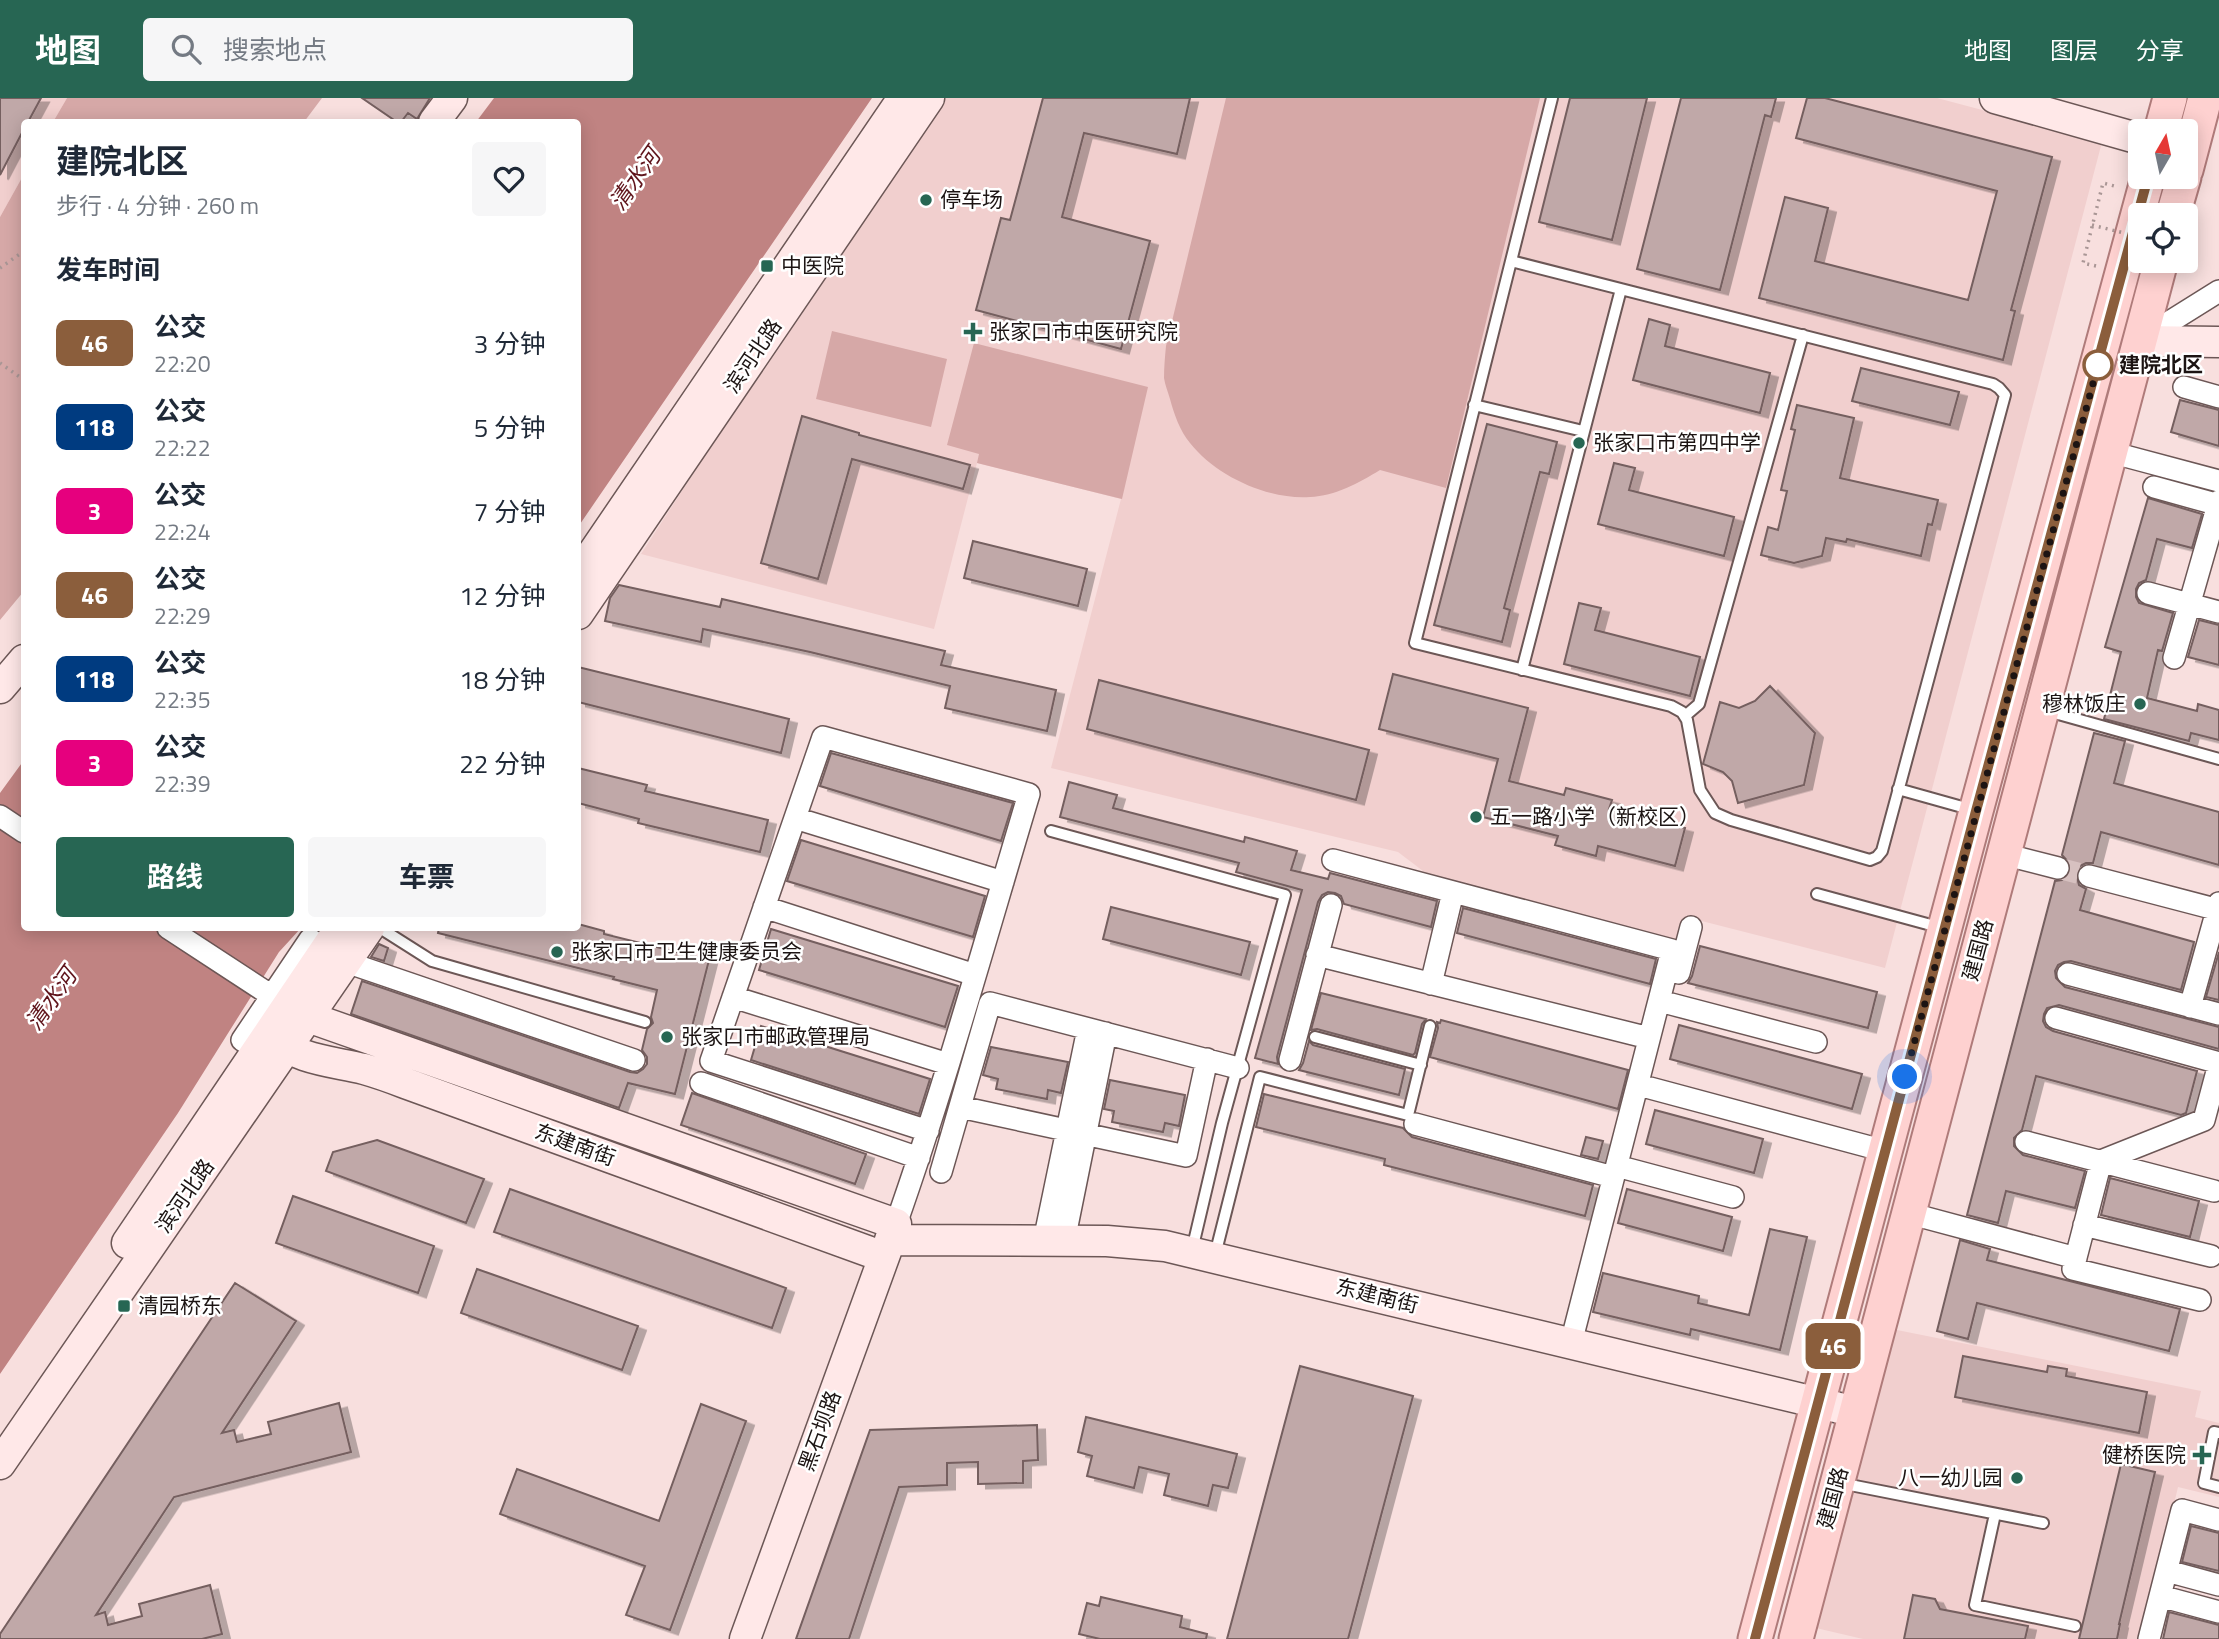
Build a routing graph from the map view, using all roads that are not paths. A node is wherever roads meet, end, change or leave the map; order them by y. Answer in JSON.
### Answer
{"nodes":[{"id":1,"x":452,"y":98,"type":"edge"},
{"id":2,"x":903,"y":98,"type":"edge"},
{"id":3,"x":929,"y":98,"type":"edge"},
{"id":4,"x":1552,"y":98,"type":"edge"},
{"id":5,"x":1995,"y":98,"type":"edge"},
{"id":6,"x":2170,"y":98,"type":"edge"},
{"id":7,"x":2205,"y":98,"type":"edge"},
{"id":8,"x":436,"y":119,"type":"edge"},
{"id":9,"x":2164,"y":119,"type":"edge"},
{"id":10,"x":2198,"y":125,"type":"edge"},
{"id":11,"x":2128,"y":135,"type":"edge"},
{"id":12,"x":2145,"y":189,"type":"edge"},
{"id":13,"x":1511,"y":261,"type":"junction"},
{"id":14,"x":2169,"y":273,"type":"edge"},
{"id":15,"x":1621,"y":289,"type":"junction"},
{"id":16,"x":2219,"y":291,"type":"edge"},
{"id":17,"x":1803,"y":335,"type":"junction"},
{"id":18,"x":2139,"y":341,"type":"junction"},
{"id":19,"x":2219,"y":342,"type":"edge"},
{"id":20,"x":2184,"y":387,"type":"dead end"},
{"id":21,"x":2219,"y":397,"type":"edge"},
{"id":22,"x":1475,"y":405,"type":"junction"},
{"id":23,"x":1583,"y":431,"type":"junction"},
{"id":24,"x":2110,"y":452,"type":"junction"},
{"id":25,"x":2219,"y":481,"type":"edge"},
{"id":26,"x":2154,"y":487,"type":"dead end"},
{"id":27,"x":2219,"y":504,"type":"edge"},
{"id":28,"x":2209,"y":570,"type":"edge"},
{"id":29,"x":581,"y":571,"type":"edge"},
{"id":30,"x":2148,"y":593,"type":"dead end"},
{"id":31,"x":2190,"y":604,"type":"junction"},
{"id":32,"x":581,"y":610,"type":"edge"},
{"id":33,"x":2219,"y":612,"type":"edge"},
{"id":34,"x":2174,"y":659,"type":"dead end"},
{"id":35,"x":21,"y":664,"type":"edge"},
{"id":36,"x":1522,"y":670,"type":"junction"},
{"id":37,"x":0,"y":688,"type":"edge"},
{"id":38,"x":2042,"y":709,"type":"junction"},
{"id":39,"x":1685,"y":716,"type":"junction"},
{"id":40,"x":2219,"y":758,"type":"edge"},
{"id":41,"x":1898,"y":789,"type":"junction"},
{"id":42,"x":1976,"y":811,"type":"junction"},
{"id":43,"x":0,"y":816,"type":"edge"},
{"id":44,"x":795,"y":818,"type":"junction"},
{"id":45,"x":2012,"y":821,"type":"junction"},
{"id":46,"x":21,"y":830,"type":"edge"},
{"id":47,"x":1051,"y":831,"type":"dead end"},
{"id":48,"x":1967,"y":845,"type":"junction"},
{"id":49,"x":2003,"y":854,"type":"junction"},
{"id":50,"x":1333,"y":860,"type":"dead end"},
{"id":51,"x":2058,"y":869,"type":"tunnel mouth"},
{"id":52,"x":2089,"y":876,"type":"tunnel mouth"},
{"id":53,"x":1003,"y":882,"type":"junction"},
{"id":54,"x":1454,"y":892,"type":"junction"},
{"id":55,"x":1817,"y":894,"type":"dead end"},
{"id":56,"x":1331,"y":905,"type":"dead end"},
{"id":57,"x":764,"y":907,"type":"junction"},
{"id":58,"x":2218,"y":907,"type":"edge"},
{"id":59,"x":1691,"y":927,"type":"dead end"},
{"id":60,"x":1945,"y":929,"type":"junction"},
{"id":61,"x":173,"y":931,"type":"edge"},
{"id":62,"x":362,"y":931,"type":"edge"},
{"id":63,"x":385,"y":931,"type":"edge"},
{"id":64,"x":330,"y":944,"type":"edge"},
{"id":65,"x":1317,"y":955,"type":"junction"},
{"id":66,"x":2068,"y":974,"type":"dead end"},
{"id":67,"x":975,"y":975,"type":"junction"},
{"id":68,"x":1431,"y":984,"type":"junction"},
{"id":69,"x":733,"y":997,"type":"junction"},
{"id":70,"x":1671,"y":1004,"type":"junction"},
{"id":71,"x":290,"y":1006,"type":"junction"},
{"id":72,"x":2190,"y":1007,"type":"junction"},
{"id":73,"x":2219,"y":1014,"type":"edge"},
{"id":74,"x":2056,"y":1018,"type":"dead end"},
{"id":75,"x":645,"y":1022,"type":"dead end"},
{"id":76,"x":1430,"y":1026,"type":"dead end"},
{"id":77,"x":1097,"y":1031,"type":"junction"},
{"id":78,"x":1315,"y":1037,"type":"dead end"},
{"id":79,"x":1649,"y":1038,"type":"junction"},
{"id":80,"x":1816,"y":1042,"type":"dead end"},
{"id":81,"x":263,"y":1044,"type":"junction"},
{"id":82,"x":1208,"y":1059,"type":"junction"},
{"id":83,"x":634,"y":1060,"type":"dead end"},
{"id":84,"x":1290,"y":1060,"type":"dead end"},
{"id":85,"x":2219,"y":1063,"type":"edge"},
{"id":86,"x":947,"y":1064,"type":"junction"},
{"id":87,"x":1421,"y":1065,"type":"junction"},
{"id":88,"x":1238,"y":1068,"type":"junction"},
{"id":89,"x":701,"y":1083,"type":"dead end"},
{"id":90,"x":1650,"y":1088,"type":"junction"},
{"id":91,"x":960,"y":1107,"type":"junction"},
{"id":92,"x":1415,"y":1124,"type":"dead end"},
{"id":93,"x":928,"y":1131,"type":"junction"},
{"id":94,"x":1076,"y":1132,"type":"junction"},
{"id":95,"x":2025,"y":1142,"type":"dead end"},
{"id":96,"x":1885,"y":1151,"type":"junction"},
{"id":97,"x":919,"y":1158,"type":"junction"},
{"id":98,"x":2101,"y":1161,"type":"junction"},
{"id":99,"x":941,"y":1172,"type":"dead end"},
{"id":100,"x":1621,"y":1173,"type":"junction"},
{"id":101,"x":2214,"y":1191,"type":"dead end"},
{"id":102,"x":1732,"y":1197,"type":"dead end"},
{"id":103,"x":1908,"y":1213,"type":"junction"},
{"id":104,"x":2084,"y":1225,"type":"junction"},
{"id":105,"x":890,"y":1240,"type":"junction"},
{"id":106,"x":1054,"y":1241,"type":"junction"},
{"id":107,"x":1203,"y":1254,"type":"junction"},
{"id":108,"x":2211,"y":1256,"type":"dead end"},
{"id":109,"x":2076,"y":1258,"type":"junction"},
{"id":110,"x":1604,"y":1265,"type":"dead end"},
{"id":111,"x":2200,"y":1300,"type":"dead end"},
{"id":112,"x":1571,"y":1343,"type":"junction"},
{"id":113,"x":1818,"y":1403,"type":"junction"},
{"id":114,"x":1856,"y":1412,"type":"junction"},
{"id":115,"x":0,"y":1429,"type":"edge"},
{"id":116,"x":2219,"y":1433,"type":"edge"},
{"id":117,"x":0,"y":1464,"type":"edge"},
{"id":118,"x":1837,"y":1483,"type":"junction"},
{"id":119,"x":2219,"y":1487,"type":"edge"},
{"id":120,"x":1995,"y":1514,"type":"junction"},
{"id":121,"x":2219,"y":1520,"type":"edge"},
{"id":122,"x":2043,"y":1523,"type":"dead end"},
{"id":123,"x":2167,"y":1571,"type":"junction"},
{"id":124,"x":2219,"y":1585,"type":"edge"},
{"id":125,"x":2160,"y":1597,"type":"junction"},
{"id":126,"x":2219,"y":1612,"type":"edge"},
{"id":127,"x":2074,"y":1626,"type":"dead end"},
{"id":128,"x":745,"y":1639,"type":"edge"},
{"id":129,"x":1755,"y":1639,"type":"edge"},
{"id":130,"x":1796,"y":1639,"type":"edge"},
{"id":131,"x":2149,"y":1639,"type":"edge"}],
"edges":[{"from":1,"to":8,"type":"street"},
{"from":2,"to":29,"type":"street","name":"滨河北路"},
{"from":3,"to":32,"type":"street","name":"滨河北路"},
{"from":4,"to":13,"type":"lane"},
{"from":5,"to":11,"type":"street"},
{"from":6,"to":9,"type":"main road"},
{"from":7,"to":10,"type":"main road"},
{"from":12,"to":42,"type":"main road","name":"建国路"},
{"from":13,"to":15,"type":"lane"},
{"from":13,"to":22,"type":"lane"},
{"from":14,"to":18,"type":"main road","name":"建国路"},
{"from":15,"to":17,"type":"lane"},
{"from":15,"to":23,"type":"lane"},
{"from":16,"to":18,"type":"street"},
{"from":17,"to":39,"type":"lane"},
{"from":17,"to":41,"type":"lane"},
{"from":18,"to":19,"type":"street"},
{"from":18,"to":24,"type":"main road","name":"建国路"},
{"from":20,"to":21,"type":"street"},
{"from":22,"to":23,"type":"lane"},
{"from":22,"to":36,"type":"lane"},
{"from":23,"to":36,"type":"lane"},
{"from":24,"to":25,"type":"street"},
{"from":24,"to":38,"type":"main road","name":"建国路"},
{"from":26,"to":27,"type":"street"},
{"from":27,"to":28,"type":"street"},
{"from":28,"to":31,"type":"street"},
{"from":30,"to":31,"type":"street"},
{"from":31,"to":33,"type":"street"},
{"from":31,"to":34,"type":"street"},
{"from":35,"to":37,"type":"street"},
{"from":36,"to":39,"type":"lane"},
{"from":38,"to":40,"type":"lane"},
{"from":38,"to":45,"type":"main road","name":"建国路"},
{"from":39,"to":41,"type":"lane"},
{"from":41,"to":42,"type":"lane"},
{"from":42,"to":45,"type":"main road"},
{"from":42,"to":48,"type":"main road","name":"建国路"},
{"from":43,"to":46,"type":"street"},
{"from":44,"to":53,"type":"street"},
{"from":44,"to":53,"type":"street"},
{"from":44,"to":57,"type":"street"},
{"from":45,"to":49,"type":"main road","name":"建国路"},
{"from":47,"to":88,"type":"lane"},
{"from":48,"to":49,"type":"main road"},
{"from":48,"to":60,"type":"main road","name":"建国路"},
{"from":49,"to":51,"type":"street"},
{"from":49,"to":103,"type":"main road","name":"建国路"},
{"from":50,"to":54,"type":"street"},
{"from":52,"to":58,"type":"street"},
{"from":53,"to":67,"type":"street"},
{"from":54,"to":68,"type":"street"},
{"from":54,"to":79,"type":"street"},
{"from":55,"to":60,"type":"lane"},
{"from":56,"to":65,"type":"street"},
{"from":57,"to":67,"type":"street"},
{"from":57,"to":69,"type":"street"},
{"from":58,"to":72,"type":"street"},
{"from":59,"to":70,"type":"street"},
{"from":60,"to":96,"type":"main road","name":"建国路"},
{"from":61,"to":71,"type":"street"},
{"from":62,"to":64,"type":"street","name":"滨河北路"},
{"from":63,"to":75,"type":"lane"},
{"from":64,"to":71,"type":"street","name":"滨河北路"},
{"from":64,"to":83,"type":"street"},
{"from":65,"to":68,"type":"street"},
{"from":65,"to":84,"type":"street"},
{"from":66,"to":72,"type":"street"},
{"from":67,"to":86,"type":"street"},
{"from":68,"to":79,"type":"street"},
{"from":69,"to":86,"type":"street"},
{"from":69,"to":93,"type":"street"},
{"from":70,"to":80,"type":"street"},
{"from":70,"to":90,"type":"street"},
{"from":71,"to":81,"type":"street","name":"滨河北路"},
{"from":71,"to":105,"type":"street","name":"东建南街"},
{"from":72,"to":73,"type":"street"},
{"from":74,"to":85,"type":"street"},
{"from":76,"to":87,"type":"lane"},
{"from":77,"to":82,"type":"street"},
{"from":77,"to":91,"type":"street"},
{"from":77,"to":94,"type":"street"},
{"from":78,"to":87,"type":"lane"},
{"from":79,"to":100,"type":"street"},
{"from":81,"to":105,"type":"street","name":"东建南街"},
{"from":81,"to":115,"type":"street","name":"滨河北路"},
{"from":81,"to":117,"type":"street","name":"滨河北路"},
{"from":82,"to":88,"type":"street"},
{"from":82,"to":94,"type":"street"},
{"from":85,"to":98,"type":"street"},
{"from":86,"to":93,"type":"street"},
{"from":87,"to":107,"type":"lane"},
{"from":88,"to":107,"type":"lane"},
{"from":89,"to":97,"type":"street"},
{"from":90,"to":96,"type":"street"},
{"from":90,"to":100,"type":"street"},
{"from":91,"to":94,"type":"street"},
{"from":91,"to":99,"type":"street"},
{"from":92,"to":100,"type":"street"},
{"from":93,"to":97,"type":"street"},
{"from":94,"to":106,"type":"street"},
{"from":95,"to":98,"type":"street"},
{"from":96,"to":113,"type":"main road","name":"建国路"},
{"from":97,"to":105,"type":"street"},
{"from":98,"to":101,"type":"street"},
{"from":98,"to":104,"type":"street"},
{"from":100,"to":102,"type":"street"},
{"from":100,"to":110,"type":"street"},
{"from":100,"to":112,"type":"street"},
{"from":103,"to":109,"type":"street"},
{"from":103,"to":114,"type":"main road","name":"建国路"},
{"from":104,"to":108,"type":"street"},
{"from":104,"to":109,"type":"street"},
{"from":105,"to":106,"type":"street","name":"东建南街"},
{"from":105,"to":128,"type":"street","name":"黑石坝路"},
{"from":106,"to":107,"type":"street","name":"东建南街"},
{"from":107,"to":112,"type":"street","name":"东建南街"},
{"from":109,"to":111,"type":"street"},
{"from":112,"to":113,"type":"street","name":"东建南街"},
{"from":113,"to":114,"type":"street","name":"东建南街"},
{"from":113,"to":129,"type":"main road","name":"建国路"},
{"from":114,"to":118,"type":"main road","name":"建国路"},
{"from":116,"to":119,"type":"lane"},
{"from":118,"to":120,"type":"lane"},
{"from":118,"to":130,"type":"main road","name":"建国路"},
{"from":120,"to":122,"type":"lane"},
{"from":120,"to":127,"type":"lane"},
{"from":121,"to":123,"type":"street"},
{"from":123,"to":124,"type":"street"},
{"from":123,"to":125,"type":"street"},
{"from":125,"to":126,"type":"street"},
{"from":125,"to":131,"type":"street"}]}
